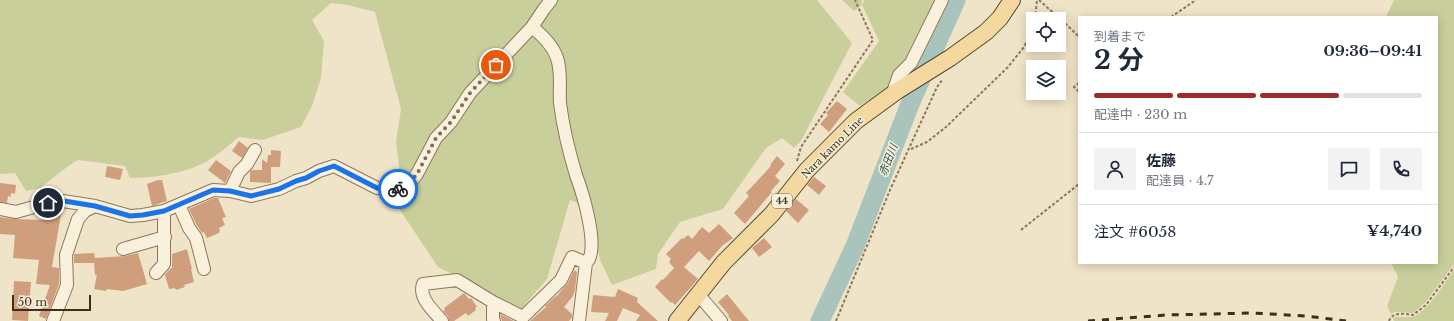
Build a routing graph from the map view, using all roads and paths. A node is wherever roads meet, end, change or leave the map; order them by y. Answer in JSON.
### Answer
{"nodes":[{"id":1,"x":551,"y":0,"type":"edge"},
{"id":2,"x":855,"y":0,"type":"edge"},
{"id":3,"x":942,"y":0,"type":"edge"},
{"id":4,"x":1012,"y":0,"type":"edge"},
{"id":5,"x":1038,"y":0,"type":"edge"},
{"id":6,"x":1196,"y":0,"type":"edge"},
{"id":7,"x":1036,"y":12,"type":"edge"},
{"id":8,"x":1172,"y":16,"type":"edge"},
{"id":9,"x":532,"y":27,"type":"junction"},
{"id":10,"x":1078,"y":36,"type":"edge"},
{"id":11,"x":1026,"y":43,"type":"edge"},
{"id":12,"x":945,"y":75,"type":"dead end"},
{"id":13,"x":1078,"y":84,"type":"edge"},
{"id":14,"x":1078,"y":91,"type":"edge"},
{"id":15,"x":895,"y":93,"type":"junction"},
{"id":16,"x":910,"y":149,"type":"junction"},
{"id":17,"x":255,"y":150,"type":"dead end"},
{"id":18,"x":797,"y":162,"type":"dead end"},
{"id":19,"x":1078,"y":185,"type":"edge"},
{"id":20,"x":230,"y":191,"type":"junction"},
{"id":21,"x":179,"y":205,"type":"junction"},
{"id":22,"x":95,"y":206,"type":"junction"},
{"id":23,"x":0,"y":209,"type":"edge"},
{"id":24,"x":164,"y":211,"type":"junction"},
{"id":25,"x":1021,"y":230,"type":"dead end"},
{"id":26,"x":165,"y":237,"type":"junction"},
{"id":27,"x":123,"y":249,"type":"dead end"},
{"id":28,"x":586,"y":263,"type":"junction"},
{"id":29,"x":1454,"y":267,"type":"edge"},
{"id":30,"x":204,"y":269,"type":"dead end"},
{"id":31,"x":156,"y":273,"type":"dead end"},
{"id":32,"x":698,"y":294,"type":"junction"},
{"id":33,"x":493,"y":302,"type":"junction"},
{"id":34,"x":53,"y":321,"type":"edge"},
{"id":35,"x":442,"y":321,"type":"edge"},
{"id":36,"x":494,"y":321,"type":"edge"},
{"id":37,"x":578,"y":321,"type":"edge"},
{"id":38,"x":677,"y":321,"type":"edge"},
{"id":39,"x":721,"y":321,"type":"edge"},
{"id":40,"x":836,"y":321,"type":"edge"},
{"id":41,"x":1389,"y":321,"type":"edge"}],
"edges":[{"from":1,"to":9,"type":"street"},
{"from":2,"to":18,"type":"path"},
{"from":3,"to":15,"type":"street"},
{"from":4,"to":15,"type":"main road","name":"Nara kamo Line","number":"44"},
{"from":5,"to":7,"type":"path"},
{"from":5,"to":10,"type":"path"},
{"from":6,"to":8,"type":"path"},
{"from":9,"to":20,"type":"street"},
{"from":9,"to":28,"type":"street"},
{"from":11,"to":16,"type":"path"},
{"from":12,"to":16,"type":"path"},
{"from":13,"to":14,"type":"path"},
{"from":15,"to":32,"type":"main road","name":"Nara kamo Line","number":"44"},
{"from":16,"to":40,"type":"path"},
{"from":17,"to":20,"type":"street"},
{"from":19,"to":25,"type":"path"},
{"from":20,"to":21,"type":"street"},
{"from":21,"to":24,"type":"street"},
{"from":21,"to":30,"type":"street"},
{"from":22,"to":23,"type":"street"},
{"from":22,"to":24,"type":"street"},
{"from":22,"to":34,"type":"street"},
{"from":24,"to":26,"type":"street"},
{"from":26,"to":27,"type":"street"},
{"from":26,"to":31,"type":"street"},
{"from":28,"to":33,"type":"street"},
{"from":28,"to":37,"type":"street"},
{"from":29,"to":41,"type":"path"},
{"from":32,"to":38,"type":"main road","name":"Nara kamo Line","number":"44"},
{"from":32,"to":39,"type":"street"},
{"from":33,"to":35,"type":"street"},
{"from":33,"to":36,"type":"street"}]}
